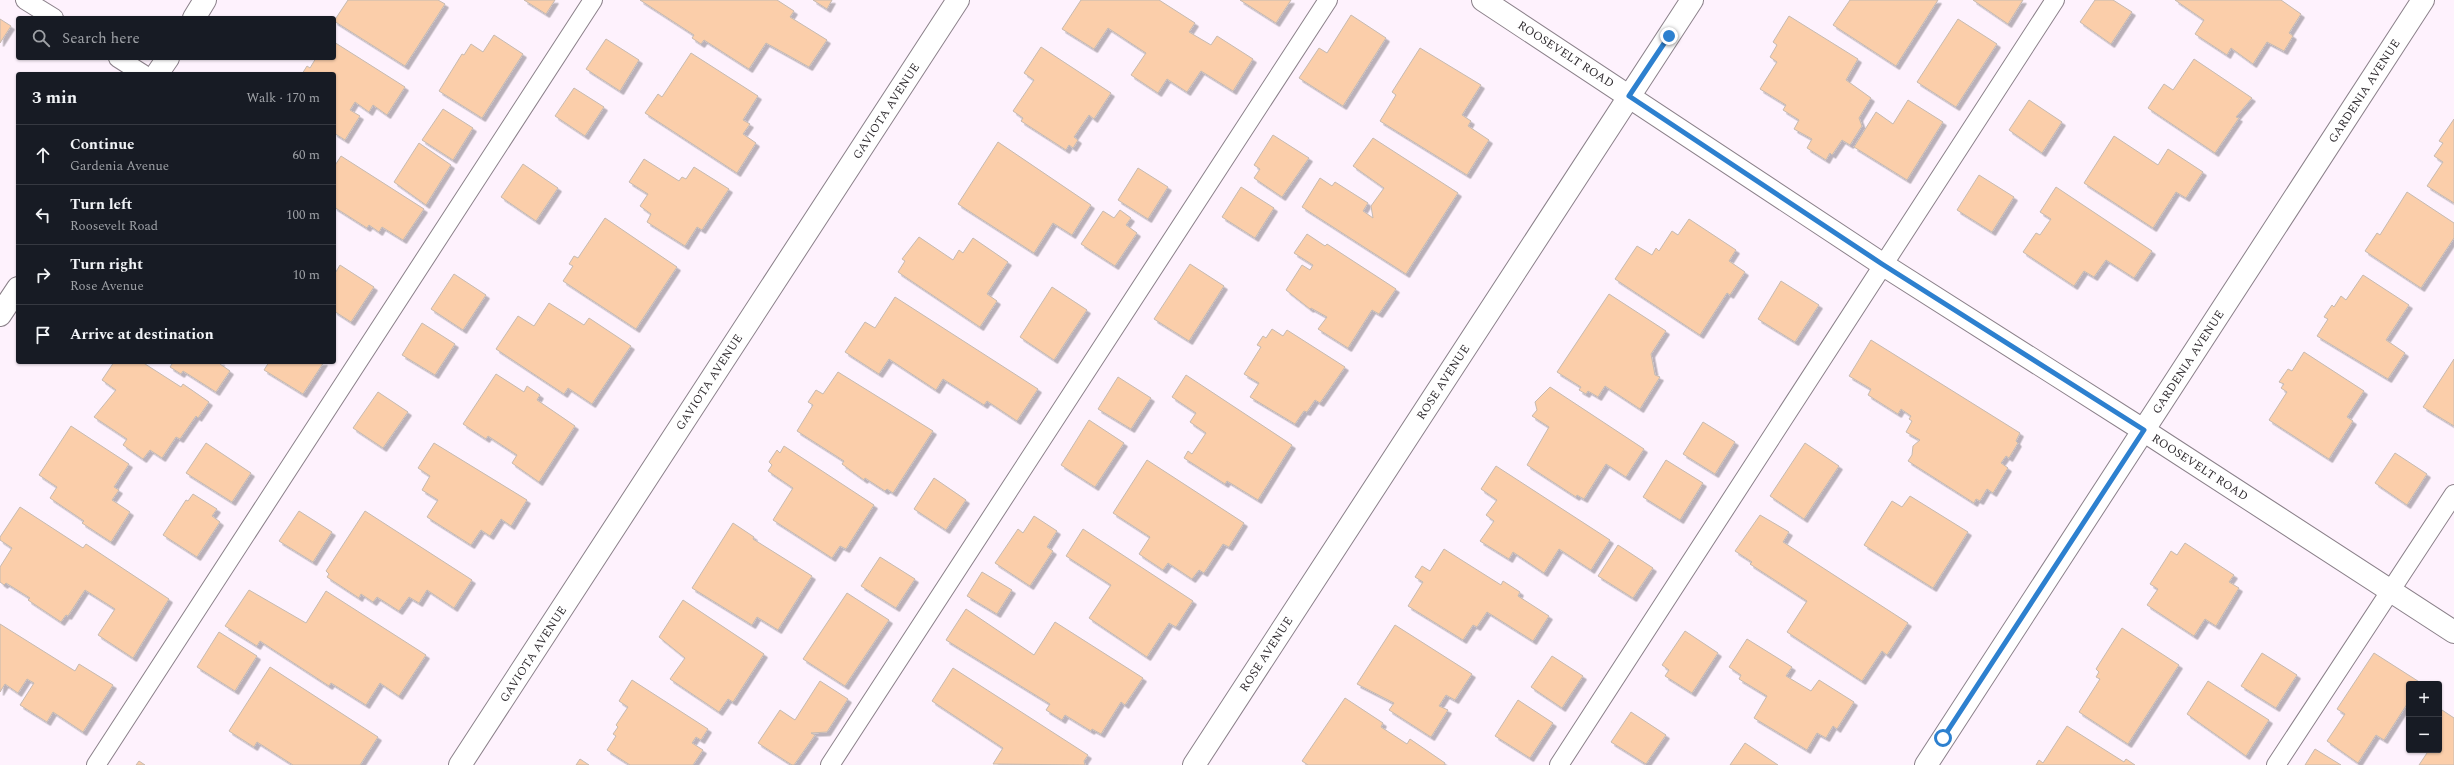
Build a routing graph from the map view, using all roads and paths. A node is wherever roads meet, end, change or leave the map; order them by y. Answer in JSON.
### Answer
{"nodes":[{"id":1,"x":25,"y":0,"type":"edge"},
{"id":2,"x":205,"y":0,"type":"edge"},
{"id":3,"x":593,"y":0,"type":"edge"},
{"id":4,"x":958,"y":0,"type":"edge"},
{"id":5,"x":1328,"y":0,"type":"edge"},
{"id":6,"x":1484,"y":0,"type":"edge"},
{"id":7,"x":1692,"y":0,"type":"edge"},
{"id":8,"x":2054,"y":0,"type":"edge"},
{"id":9,"x":2423,"y":0,"type":"edge"},
{"id":10,"x":51,"y":16,"type":"edge"},
{"id":11,"x":195,"y":16,"type":"edge"},
{"id":12,"x":121,"y":60,"type":"edge"},
{"id":13,"x":167,"y":60,"type":"edge"},
{"id":14,"x":140,"y":72,"type":"edge"},
{"id":15,"x":158,"y":72,"type":"edge"},
{"id":16,"x":1629,"y":96,"type":"junction"},
{"id":17,"x":1882,"y":264,"type":"junction"},
{"id":18,"x":16,"y":291,"type":"edge"},
{"id":19,"x":0,"y":315,"type":"edge"},
{"id":20,"x":2144,"y":430,"type":"junction"},
{"id":21,"x":2454,"y":494,"type":"edge"},
{"id":22,"x":2390,"y":591,"type":"junction"},
{"id":23,"x":2454,"y":632,"type":"edge"},
{"id":24,"x":96,"y":765,"type":"edge"},
{"id":25,"x":460,"y":765,"type":"edge"},
{"id":26,"x":830,"y":765,"type":"edge"},
{"id":27,"x":1194,"y":765,"type":"edge"},
{"id":28,"x":1559,"y":765,"type":"edge"},
{"id":29,"x":1926,"y":765,"type":"edge"},
{"id":30,"x":2276,"y":765,"type":"edge"}],
"edges":[{"from":1,"to":10,"type":"lane"},
{"from":2,"to":11,"type":"street"},
{"from":3,"to":24,"type":"lane"},
{"from":4,"to":25,"type":"street","name":"GAVIOTA AVENUE"},
{"from":5,"to":26,"type":"lane"},
{"from":6,"to":16,"type":"street","name":"ROOSEVELT ROAD"},
{"from":7,"to":16,"type":"street","name":"ROSE AVENUE"},
{"from":8,"to":17,"type":"lane"},
{"from":9,"to":20,"type":"street","name":"GARDENIA AVENUE"},
{"from":12,"to":14,"type":"lane"},
{"from":13,"to":15,"type":"street"},
{"from":16,"to":17,"type":"street","name":"ROOSEVELT ROAD"},
{"from":16,"to":27,"type":"street","name":"ROSE AVENUE"},
{"from":17,"to":20,"type":"street","name":"ROOSEVELT ROAD"},
{"from":17,"to":28,"type":"lane"},
{"from":18,"to":19,"type":"street"},
{"from":20,"to":22,"type":"street","name":"ROOSEVELT ROAD"},
{"from":20,"to":29,"type":"street","name":"GARDENIA AVENUE"},
{"from":21,"to":22,"type":"lane"},
{"from":22,"to":23,"type":"street","name":"ROOSEVELT ROAD"},
{"from":22,"to":30,"type":"lane"}]}
